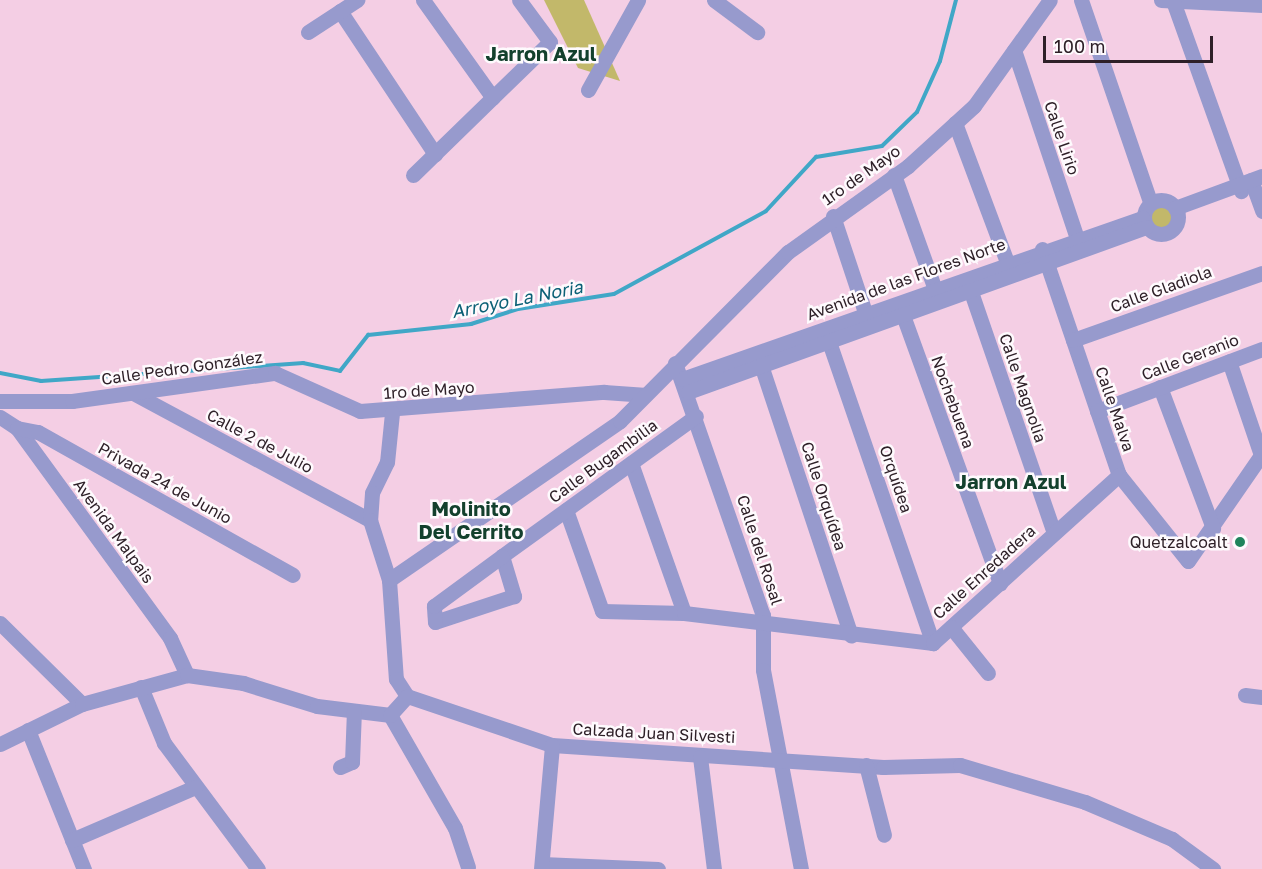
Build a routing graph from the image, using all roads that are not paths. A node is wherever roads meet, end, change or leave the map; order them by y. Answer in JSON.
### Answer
{"nodes":[{"id":1,"x":357,"y":0,"type":"edge"},
{"id":2,"x":423,"y":0,"type":"edge"},
{"id":3,"x":519,"y":0,"type":"edge"},
{"id":4,"x":638,"y":0,"type":"edge"},
{"id":5,"x":714,"y":0,"type":"edge"},
{"id":6,"x":1050,"y":0,"type":"edge"},
{"id":7,"x":1081,"y":0,"type":"edge"},
{"id":8,"x":1088,"y":0,"type":"edge"},
{"id":9,"x":1161,"y":0,"type":"edge"},
{"id":10,"x":1173,"y":1,"type":"edge"},
{"id":11,"x":1261,"y":8,"type":"edge"},
{"id":12,"x":340,"y":11,"type":"junction"},
{"id":13,"x":308,"y":32,"type":"dead end"},
{"id":14,"x":757,"y":32,"type":"dead end"},
{"id":15,"x":1014,"y":50,"type":"junction"},
{"id":16,"x":588,"y":90,"type":"dead end"},
{"id":17,"x":1115,"y":91,"type":"junction"},
{"id":18,"x":493,"y":98,"type":"junction"},
{"id":19,"x":955,"y":123,"type":"junction"},
{"id":20,"x":435,"y":154,"type":"junction"},
{"id":21,"x":413,"y":175,"type":"dead end"},
{"id":22,"x":894,"y":175,"type":"junction"},
{"id":23,"x":1251,"y":184,"type":"edge"},
{"id":24,"x":1154,"y":201,"type":"junction"},
{"id":25,"x":1176,"y":211,"type":"junction"},
{"id":26,"x":1262,"y":211,"type":"edge"},
{"id":27,"x":833,"y":216,"type":"junction"},
{"id":28,"x":1144,"y":223,"type":"junction"},
{"id":29,"x":1077,"y":238,"type":"junction"},
{"id":30,"x":1043,"y":256,"type":"junction"},
{"id":31,"x":1007,"y":262,"type":"junction"},
{"id":32,"x":1262,"y":273,"type":"edge"},
{"id":33,"x":934,"y":287,"type":"junction"},
{"id":34,"x":970,"y":289,"type":"junction"},
{"id":35,"x":900,"y":308,"type":"junction"},
{"id":36,"x":865,"y":312,"type":"junction"},
{"id":37,"x":824,"y":327,"type":"junction"},
{"id":38,"x":1073,"y":340,"type":"junction"},
{"id":39,"x":830,"y":344,"type":"junction"},
{"id":40,"x":1262,"y":349,"type":"edge"},
{"id":41,"x":1229,"y":361,"type":"junction"},
{"id":42,"x":675,"y":363,"type":"junction"},
{"id":43,"x":762,"y":368,"type":"junction"},
{"id":44,"x":685,"y":385,"type":"junction"},
{"id":45,"x":1160,"y":387,"type":"junction"},
{"id":46,"x":133,"y":393,"type":"junction"},
{"id":47,"x":643,"y":395,"type":"junction"},
{"id":48,"x":6,"y":402,"type":"edge"},
{"id":49,"x":360,"y":411,"type":"joint"},
{"id":50,"x":1097,"y":411,"type":"junction"},
{"id":51,"x":392,"y":412,"type":"junction"},
{"id":52,"x":0,"y":415,"type":"edge"},
{"id":53,"x":696,"y":416,"type":"junction"},
{"id":54,"x":16,"y":428,"type":"junction"},
{"id":55,"x":1261,"y":456,"type":"edge"},
{"id":56,"x":631,"y":463,"type":"junction"},
{"id":57,"x":1119,"y":475,"type":"junction"},
{"id":58,"x":566,"y":510,"type":"junction"},
{"id":59,"x":370,"y":520,"type":"junction"},
{"id":60,"x":1213,"y":528,"type":"junction"},
{"id":61,"x":1054,"y":533,"type":"junction"},
{"id":62,"x":502,"y":556,"type":"junction"},
{"id":63,"x":293,"y":575,"type":"dead end"},
{"id":64,"x":388,"y":580,"type":"junction"},
{"id":65,"x":1000,"y":584,"type":"junction"},
{"id":66,"x":684,"y":613,"type":"junction"},
{"id":67,"x":0,"y":623,"type":"edge"},
{"id":68,"x":763,"y":625,"type":"junction"},
{"id":69,"x":951,"y":627,"type":"junction"},
{"id":70,"x":851,"y":636,"type":"junction"},
{"id":71,"x":933,"y":643,"type":"junction"},
{"id":72,"x":988,"y":674,"type":"dead end"},
{"id":73,"x":187,"y":675,"type":"junction"},
{"id":74,"x":141,"y":687,"type":"junction"},
{"id":75,"x":1245,"y":695,"type":"dead end"},
{"id":76,"x":407,"y":696,"type":"junction"},
{"id":77,"x":1262,"y":697,"type":"edge"},
{"id":78,"x":82,"y":704,"type":"junction"},
{"id":79,"x":354,"y":711,"type":"junction"},
{"id":80,"x":390,"y":716,"type":"junction"},
{"id":81,"x":28,"y":730,"type":"junction"},
{"id":82,"x":0,"y":744,"type":"edge"},
{"id":83,"x":552,"y":744,"type":"junction"},
{"id":84,"x":777,"y":756,"type":"junction"},
{"id":85,"x":700,"y":757,"type":"junction"},
{"id":86,"x":866,"y":765,"type":"junction"},
{"id":87,"x":340,"y":767,"type":"dead end"},
{"id":88,"x":195,"y":787,"type":"junction"},
{"id":89,"x":884,"y":835,"type":"dead end"},
{"id":90,"x":72,"y":840,"type":"junction"},
{"id":91,"x":468,"y":867,"type":"dead end"},
{"id":92,"x":542,"y":867,"type":"edge"},
{"id":93,"x":84,"y":869,"type":"edge"},
{"id":94,"x":258,"y":869,"type":"edge"},
{"id":95,"x":658,"y":869,"type":"edge"},
{"id":96,"x":714,"y":869,"type":"edge"},
{"id":97,"x":801,"y":869,"type":"edge"},
{"id":98,"x":1213,"y":869,"type":"edge"}],
"edges":[{"from":1,"to":12,"type":"street"},
{"from":2,"to":18,"type":"street"},
{"from":3,"to":18,"type":"street"},
{"from":4,"to":16,"type":"street"},
{"from":5,"to":14,"type":"street"},
{"from":6,"to":15,"type":"street","name":"1ro de Mayo"},
{"from":7,"to":17,"type":"street"},
{"from":8,"to":17,"type":"street"},
{"from":9,"to":10,"type":"street"},
{"from":10,"to":11,"type":"street"},
{"from":10,"to":23,"type":"street"},
{"from":12,"to":13,"type":"street"},
{"from":12,"to":20,"type":"street"},
{"from":15,"to":19,"type":"street","name":"1ro de Mayo"},
{"from":15,"to":29,"type":"street","name":"Calle Lirio"},
{"from":17,"to":24,"type":"street"},
{"from":18,"to":20,"type":"street"},
{"from":19,"to":22,"type":"street","name":"1ro de Mayo"},
{"from":19,"to":31,"type":"street"},
{"from":20,"to":21,"type":"street"},
{"from":22,"to":27,"type":"street","name":"1ro de Mayo"},
{"from":22,"to":33,"type":"street"},
{"from":23,"to":25,"type":"street"},
{"from":23,"to":26,"type":"street"},
{"from":24,"to":25,"type":"street"},
{"from":24,"to":28,"type":"street"},
{"from":25,"to":28,"type":"street"},
{"from":27,"to":36,"type":"street"},
{"from":27,"to":42,"type":"street","name":"1ro de Mayo"},
{"from":28,"to":29,"type":"street","name":"Avenida de las Flores Norte"},
{"from":28,"to":30,"type":"street","name":"Avenida de las Flores Norte"},
{"from":29,"to":30,"type":"street","name":"Avenida de las Flores Norte"},
{"from":30,"to":31,"type":"street","name":"Avenida de las Flores Norte"},
{"from":30,"to":34,"type":"street","name":"Avenida de las Flores Norte"},
{"from":30,"to":38,"type":"street","name":"Calle Malva"},
{"from":31,"to":33,"type":"street","name":"Avenida de las Flores Norte"},
{"from":32,"to":38,"type":"street","name":"Calle Gladiola"},
{"from":33,"to":35,"type":"street","name":"Avenida de las Flores Norte"},
{"from":34,"to":35,"type":"street","name":"Avenida de las Flores Norte"},
{"from":34,"to":61,"type":"street","name":"Calle Magnolia"},
{"from":35,"to":36,"type":"street","name":"Avenida de las Flores Norte"},
{"from":35,"to":39,"type":"street","name":"Avenida de las Flores Norte"},
{"from":35,"to":65,"type":"street","name":"Nochebuena"},
{"from":36,"to":37,"type":"street","name":"Avenida de las Flores Norte"},
{"from":37,"to":39,"type":"street","name":"Orquídea"},
{"from":37,"to":44,"type":"street","name":"Avenida de las Flores Norte"},
{"from":38,"to":50,"type":"street","name":"Calle Malva"},
{"from":39,"to":43,"type":"street","name":"Avenida de las Flores Norte"},
{"from":39,"to":71,"type":"street","name":"Orquídea"},
{"from":40,"to":41,"type":"street","name":"Calle Geranio"},
{"from":41,"to":45,"type":"street","name":"Calle Geranio"},
{"from":41,"to":55,"type":"street"},
{"from":42,"to":44,"type":"street","name":"Calle del Rosal"},
{"from":42,"to":47,"type":"street"},
{"from":43,"to":44,"type":"street","name":"Avenida de las Flores Norte"},
{"from":43,"to":70,"type":"street","name":"Calle Orquídea"},
{"from":44,"to":53,"type":"street","name":"Calle del Rosal"},
{"from":45,"to":50,"type":"street","name":"Calle Geranio"},
{"from":45,"to":60,"type":"street"},
{"from":46,"to":48,"type":"street","name":"Calle Pedro González"},
{"from":46,"to":49,"type":"street","name":"Calle Pedro González"},
{"from":46,"to":59,"type":"street","name":"Calle 2 de Julio"},
{"from":47,"to":51,"type":"street","name":"1ro de Mayo"},
{"from":47,"to":64,"type":"street"},
{"from":48,"to":52,"type":"street"},
{"from":49,"to":51,"type":"street","name":"1ro de Mayo"},
{"from":50,"to":57,"type":"street","name":"Calle Malva"},
{"from":51,"to":59,"type":"street"},
{"from":52,"to":54,"type":"street","name":"Avenida Malpais"},
{"from":53,"to":56,"type":"street","name":"Calle Bugambilia"},
{"from":53,"to":68,"type":"street","name":"Calle del Rosal"},
{"from":54,"to":63,"type":"street","name":"Privada 24 de Junio"},
{"from":54,"to":73,"type":"street","name":"Avenida Malpais"},
{"from":55,"to":60,"type":"street"},
{"from":56,"to":58,"type":"street","name":"Calle Bugambilia"},
{"from":56,"to":66,"type":"street"},
{"from":57,"to":60,"type":"street","name":"Calle Malva"},
{"from":57,"to":61,"type":"street","name":"Calle Enredadera"},
{"from":58,"to":62,"type":"street","name":"Calle Bugambilia"},
{"from":58,"to":66,"type":"street","name":"Calle Enredadera"},
{"from":59,"to":64,"type":"street"},
{"from":61,"to":65,"type":"street","name":"Calle Enredadera"},
{"from":62,"to":62,"type":"street","name":"Calle Bugambilia"},
{"from":64,"to":76,"type":"street"},
{"from":65,"to":69,"type":"street","name":"Calle Enredadera"},
{"from":66,"to":68,"type":"street","name":"Calle Enredadera"},
{"from":67,"to":78,"type":"street"},
{"from":68,"to":70,"type":"street","name":"Calle Enredadera"},
{"from":68,"to":84,"type":"street","name":"Calle del Rosal"},
{"from":69,"to":71,"type":"street","name":"Calle Enredadera"},
{"from":69,"to":72,"type":"street"},
{"from":70,"to":71,"type":"street","name":"Calle Enredadera"},
{"from":73,"to":74,"type":"street"},
{"from":73,"to":79,"type":"street"},
{"from":74,"to":78,"type":"street"},
{"from":74,"to":88,"type":"street"},
{"from":75,"to":77,"type":"street"},
{"from":76,"to":80,"type":"street"},
{"from":76,"to":83,"type":"street","name":"Calzada Juan Silvesti"},
{"from":78,"to":81,"type":"street"},
{"from":79,"to":80,"type":"street"},
{"from":79,"to":87,"type":"street"},
{"from":80,"to":91,"type":"street"},
{"from":81,"to":82,"type":"street"},
{"from":81,"to":90,"type":"street"},
{"from":83,"to":85,"type":"street","name":"Calzada Juan Silvesti"},
{"from":83,"to":92,"type":"street"},
{"from":84,"to":85,"type":"street","name":"Calzada Juan Silvesti"},
{"from":84,"to":86,"type":"street","name":"Calzada Juan Silvesti"},
{"from":84,"to":97,"type":"street","name":"Calle del Rosal"},
{"from":85,"to":96,"type":"street"},
{"from":86,"to":89,"type":"street"},
{"from":86,"to":98,"type":"street","name":"Calzada Juan Silvesti"},
{"from":88,"to":90,"type":"street"},
{"from":88,"to":94,"type":"street"},
{"from":90,"to":93,"type":"street"},
{"from":92,"to":95,"type":"street"}]}
